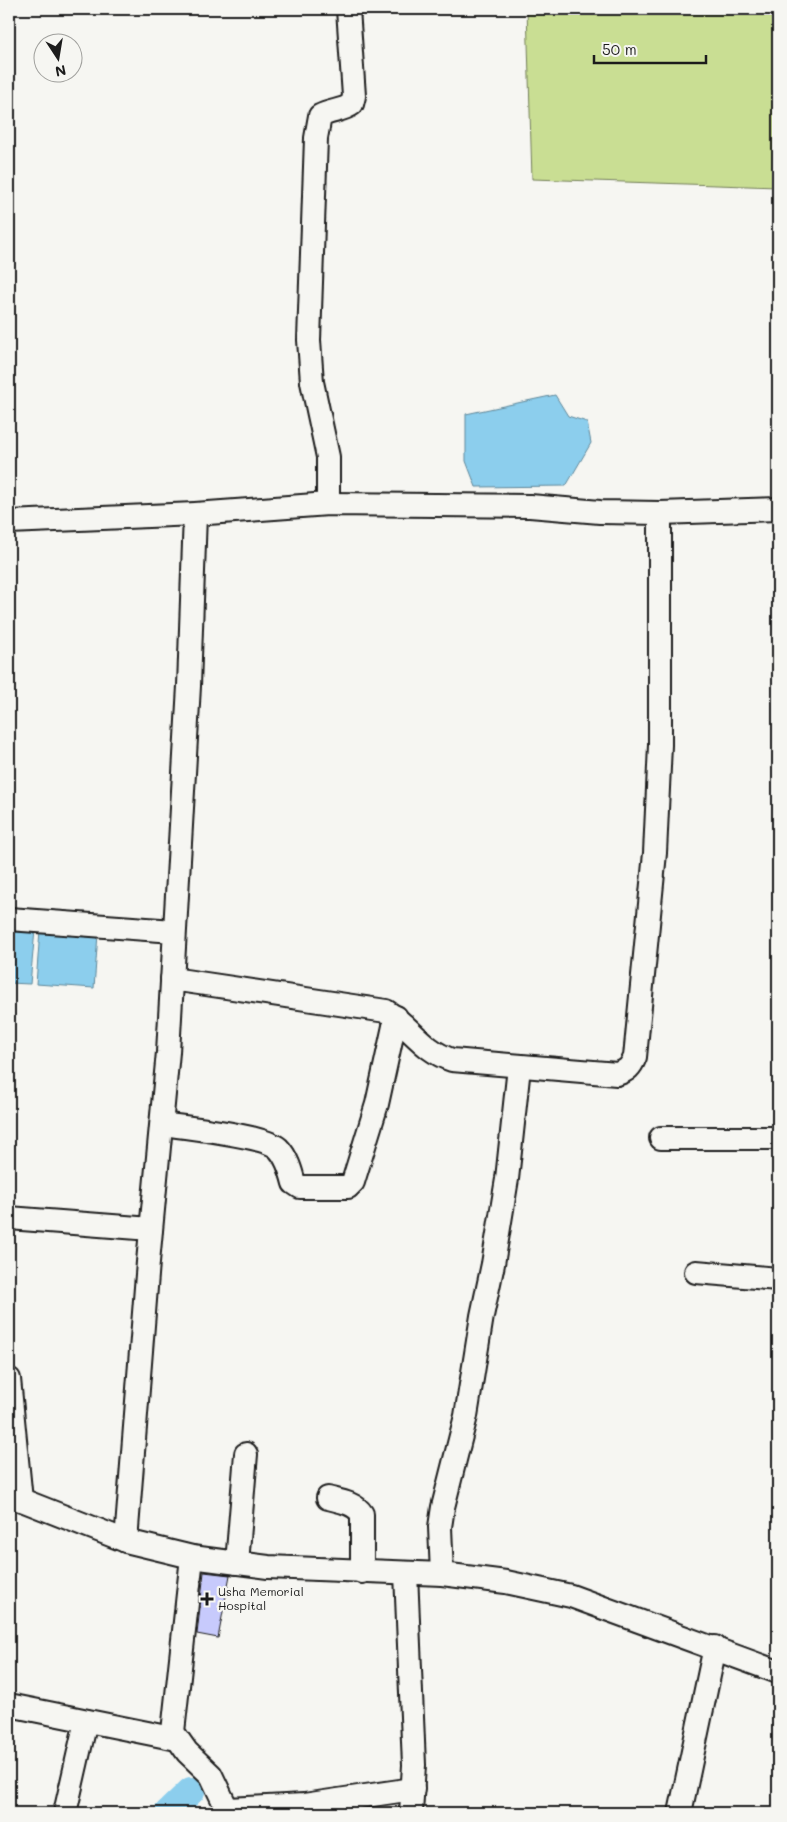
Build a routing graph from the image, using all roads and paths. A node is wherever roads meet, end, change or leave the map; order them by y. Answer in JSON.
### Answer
{"nodes":[{"id":1,"x":348,"y":9,"type":"edge"},
{"id":2,"x":328,"y":504,"type":"junction"},
{"id":3,"x":778,"y":509,"type":"edge"},
{"id":4,"x":660,"y":513,"type":"junction"},
{"id":5,"x":195,"y":514,"type":"junction"},
{"id":6,"x":9,"y":522,"type":"edge"},
{"id":7,"x":9,"y":919,"type":"edge"},
{"id":8,"x":174,"y":931,"type":"junction"},
{"id":9,"x":172,"y":979,"type":"junction"},
{"id":10,"x":396,"y":1017,"type":"junction"},
{"id":11,"x":519,"y":1067,"type":"junction"},
{"id":12,"x":163,"y":1124,"type":"junction"},
{"id":13,"x":661,"y":1138,"type":"dead end"},
{"id":14,"x":778,"y":1138,"type":"edge"},
{"id":15,"x":9,"y":1218,"type":"edge"},
{"id":16,"x":151,"y":1229,"type":"junction"},
{"id":17,"x":696,"y":1272,"type":"dead end"},
{"id":18,"x":778,"y":1279,"type":"edge"},
{"id":19,"x":9,"y":1379,"type":"edge"},
{"id":20,"x":246,"y":1454,"type":"dead end"},
{"id":21,"x":15,"y":1498,"type":"edge"},
{"id":22,"x":328,"y":1498,"type":"dead end"},
{"id":23,"x":126,"y":1541,"type":"junction"},
{"id":24,"x":192,"y":1557,"type":"junction"},
{"id":25,"x":237,"y":1563,"type":"junction"},
{"id":26,"x":362,"y":1572,"type":"junction"},
{"id":27,"x":406,"y":1573,"type":"junction"},
{"id":28,"x":442,"y":1574,"type":"junction"},
{"id":29,"x":715,"y":1647,"type":"junction"},
{"id":30,"x":778,"y":1672,"type":"edge"},
{"id":31,"x":9,"y":1705,"type":"edge"},
{"id":32,"x":86,"y":1721,"type":"junction"},
{"id":33,"x":177,"y":1739,"type":"junction"},
{"id":34,"x":413,"y":1789,"type":"junction"},
{"id":35,"x":228,"y":1811,"type":"edge"},
{"id":36,"x":65,"y":1813,"type":"edge"},
{"id":37,"x":411,"y":1813,"type":"edge"},
{"id":38,"x":680,"y":1813,"type":"edge"}],
"edges":[{"from":1,"to":2,"type":"street"},
{"from":2,"to":4,"type":"street"},
{"from":2,"to":5,"type":"street"},
{"from":3,"to":4,"type":"street"},
{"from":4,"to":11,"type":"street"},
{"from":5,"to":6,"type":"street"},
{"from":5,"to":8,"type":"street"},
{"from":7,"to":8,"type":"street"},
{"from":8,"to":9,"type":"street"},
{"from":9,"to":10,"type":"street"},
{"from":9,"to":12,"type":"street"},
{"from":10,"to":11,"type":"street"},
{"from":10,"to":12,"type":"street"},
{"from":11,"to":28,"type":"street"},
{"from":12,"to":16,"type":"street"},
{"from":13,"to":14,"type":"street"},
{"from":15,"to":16,"type":"street"},
{"from":16,"to":23,"type":"street"},
{"from":17,"to":18,"type":"street"},
{"from":19,"to":21,"type":"street"},
{"from":20,"to":25,"type":"street"},
{"from":21,"to":23,"type":"street"},
{"from":22,"to":26,"type":"street"},
{"from":23,"to":24,"type":"street"},
{"from":24,"to":25,"type":"street"},
{"from":24,"to":33,"type":"street"},
{"from":25,"to":26,"type":"street"},
{"from":26,"to":27,"type":"street"},
{"from":27,"to":28,"type":"street"},
{"from":27,"to":34,"type":"street"},
{"from":28,"to":29,"type":"street"},
{"from":29,"to":30,"type":"street"},
{"from":29,"to":38,"type":"street"},
{"from":31,"to":32,"type":"street"},
{"from":32,"to":33,"type":"street"},
{"from":32,"to":36,"type":"street"},
{"from":33,"to":35,"type":"street"},
{"from":34,"to":35,"type":"street"},
{"from":34,"to":37,"type":"street"}]}
